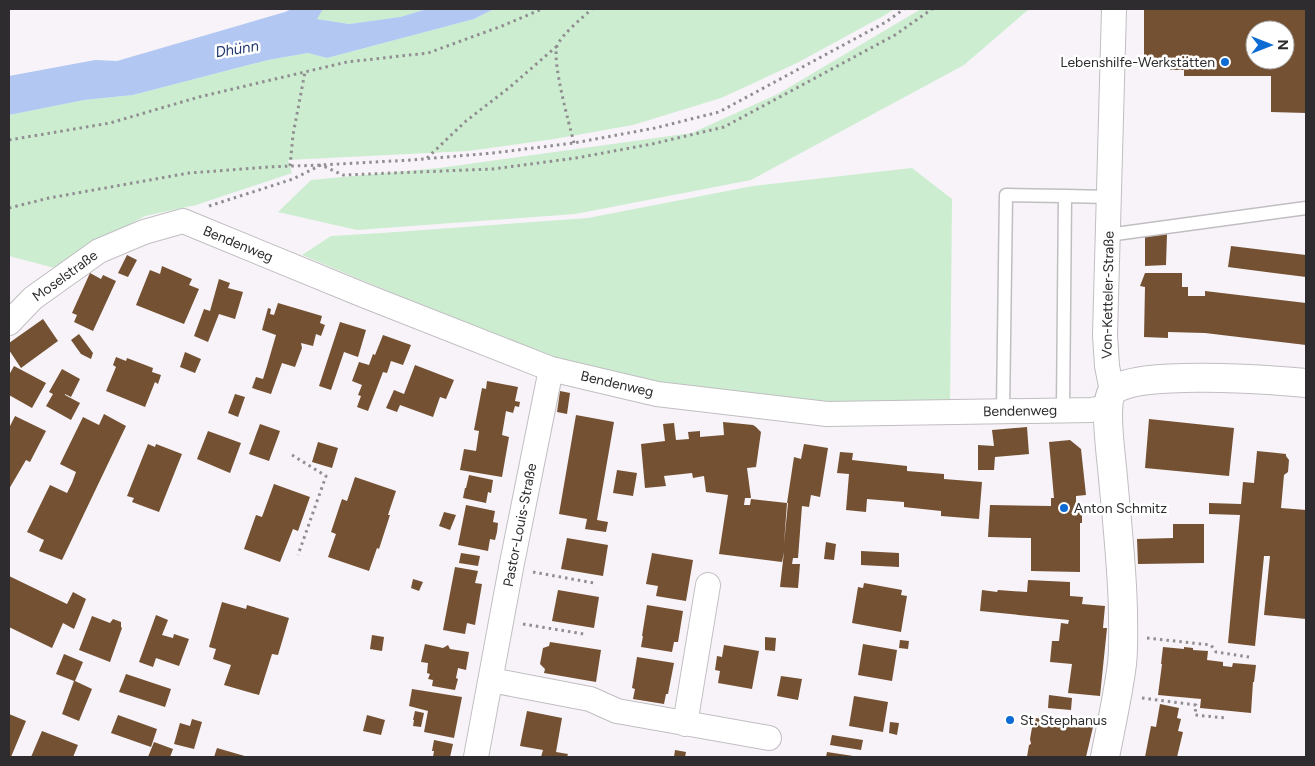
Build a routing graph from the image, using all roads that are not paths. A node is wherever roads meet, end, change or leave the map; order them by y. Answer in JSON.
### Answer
{"nodes":[{"id":1,"x":1114,"y":9,"type":"edge"},
{"id":2,"x":1065,"y":196,"type":"junction"},
{"id":3,"x":1109,"y":197,"type":"junction"},
{"id":4,"x":1306,"y":208,"type":"edge"},
{"id":5,"x":155,"y":229,"type":"joint"},
{"id":6,"x":1108,"y":235,"type":"junction"},
{"id":7,"x":9,"y":323,"type":"edge"},
{"id":8,"x":551,"y":369,"type":"junction"},
{"id":9,"x":1306,"y":383,"type":"edge"},
{"id":10,"x":1110,"y":399,"type":"junction"},
{"id":11,"x":1062,"y":410,"type":"junction"},
{"id":12,"x":1003,"y":411,"type":"junction"},
{"id":13,"x":708,"y":585,"type":"dead end"},
{"id":14,"x":491,"y":680,"type":"junction"},
{"id":15,"x":685,"y":724,"type":"junction"},
{"id":16,"x":769,"y":738,"type":"dead end"},
{"id":17,"x":476,"y":757,"type":"edge"},
{"id":18,"x":1105,"y":757,"type":"edge"}],
"edges":[{"from":1,"to":3,"type":"street","name":"Von-Ketteler-Straße"},
{"from":2,"to":3,"type":"lane"},
{"from":2,"to":11,"type":"lane"},
{"from":2,"to":12,"type":"lane"},
{"from":3,"to":6,"type":"street","name":"Von-Ketteler-Straße"},
{"from":4,"to":6,"type":"lane"},
{"from":5,"to":7,"type":"street","name":"Moselstraße"},
{"from":5,"to":8,"type":"street","name":"Bendenweg"},
{"from":6,"to":10,"type":"street","name":"Von-Ketteler-Straße"},
{"from":8,"to":12,"type":"street","name":"Bendenweg"},
{"from":8,"to":14,"type":"street","name":"Pastor-Louis-Straße"},
{"from":9,"to":10,"type":"street"},
{"from":10,"to":11,"type":"street","name":"Bendenweg"},
{"from":10,"to":18,"type":"street","name":"Von-Ketteler-Straße"},
{"from":11,"to":12,"type":"street","name":"Bendenweg"},
{"from":13,"to":15,"type":"street"},
{"from":14,"to":15,"type":"street"},
{"from":14,"to":17,"type":"street","name":"Pastor-Louis-Straße"},
{"from":15,"to":16,"type":"street"}]}
